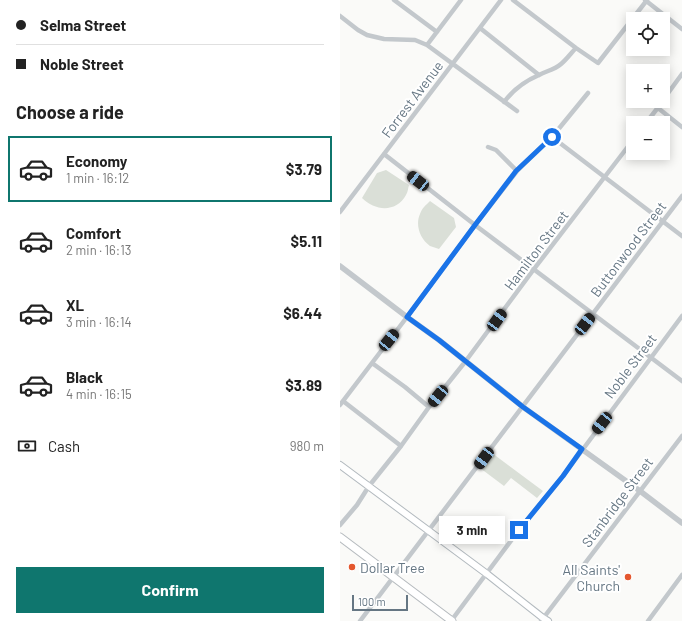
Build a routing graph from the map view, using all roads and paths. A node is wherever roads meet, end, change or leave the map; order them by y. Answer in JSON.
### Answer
{"nodes":[{"id":1,"x":394,"y":0,"type":"edge"},
{"id":2,"x":461,"y":0,"type":"edge"},
{"id":3,"x":501,"y":0,"type":"edge"},
{"id":4,"x":513,"y":0,"type":"edge"},
{"id":5,"x":646,"y":0,"type":"edge"},
{"id":6,"x":340,"y":16,"type":"edge"},
{"id":7,"x":480,"y":28,"type":"junction"},
{"id":8,"x":682,"y":29,"type":"edge"},
{"id":9,"x":437,"y":32,"type":"junction"},
{"id":10,"x":427,"y":45,"type":"junction"},
{"id":11,"x":576,"y":48,"type":"junction"},
{"id":12,"x":452,"y":64,"type":"junction"},
{"id":13,"x":682,"y":74,"type":"edge"},
{"id":14,"x":539,"y":75,"type":"junction"},
{"id":15,"x":670,"y":91,"type":"edge"},
{"id":16,"x":588,"y":93,"type":"dead end"},
{"id":17,"x":504,"y":102,"type":"junction"},
{"id":18,"x":658,"y":108,"type":"joint"},
{"id":19,"x":517,"y":110,"type":"dead end"},
{"id":20,"x":652,"y":116,"type":"edge"},
{"id":21,"x":682,"y":126,"type":"edge"},
{"id":22,"x":552,"y":137,"type":"junction"},
{"id":23,"x":488,"y":147,"type":"dead end"},
{"id":24,"x":626,"y":149,"type":"edge"},
{"id":25,"x":384,"y":154,"type":"junction"},
{"id":26,"x":516,"y":171,"type":"junction"},
{"id":27,"x":604,"y":178,"type":"junction"},
{"id":28,"x":682,"y":196,"type":"edge"},
{"id":29,"x":340,"y":212,"type":"edge"},
{"id":30,"x":663,"y":222,"type":"junction"},
{"id":31,"x":475,"y":225,"type":"junction"},
{"id":32,"x":682,"y":236,"type":"edge"},
{"id":33,"x":340,"y":266,"type":"edge"},
{"id":34,"x":534,"y":269,"type":"junction"},
{"id":35,"x":594,"y":313,"type":"junction"},
{"id":36,"x":682,"y":316,"type":"edge"},
{"id":37,"x":407,"y":317,"type":"junction"},
{"id":38,"x":651,"y":357,"type":"junction"},
{"id":39,"x":465,"y":362,"type":"junction"},
{"id":40,"x":372,"y":363,"type":"junction"},
{"id":41,"x":682,"y":381,"type":"edge"},
{"id":42,"x":342,"y":403,"type":"edge"},
{"id":43,"x":429,"y":407,"type":"junction"},
{"id":44,"x":523,"y":407,"type":"junction"},
{"id":45,"x":682,"y":436,"type":"edge"},
{"id":46,"x":401,"y":446,"type":"junction"},
{"id":47,"x":582,"y":449,"type":"junction"},
{"id":48,"x":340,"y":465,"type":"edge"},
{"id":49,"x":369,"y":486,"type":"junction"},
{"id":50,"x":640,"y":491,"type":"junction"},
{"id":51,"x":682,"y":523,"type":"edge"},
{"id":52,"x":340,"y":525,"type":"edge"},
{"id":53,"x":428,"y":531,"type":"junction"},
{"id":54,"x":340,"y":537,"type":"edge"},
{"id":55,"x":487,"y":574,"type":"junction"},
{"id":56,"x":682,"y":575,"type":"edge"},
{"id":57,"x":393,"y":577,"type":"junction"},
{"id":58,"x":544,"y":620,"type":"edge"},
{"id":59,"x":360,"y":621,"type":"edge"},
{"id":60,"x":452,"y":621,"type":"edge"},
{"id":61,"x":648,"y":621,"type":"edge"}],
"edges":[{"from":1,"to":9,"type":"street"},
{"from":2,"to":9,"type":"street"},
{"from":3,"to":7,"type":"street","name":"Forrest Avenue"},
{"from":4,"to":11,"type":"street"},
{"from":5,"to":8,"type":"street"},
{"from":5,"to":11,"type":"street"},
{"from":6,"to":10,"type":"street"},
{"from":7,"to":12,"type":"street","name":"Forrest Avenue"},
{"from":7,"to":14,"type":"street"},
{"from":9,"to":10,"type":"street"},
{"from":10,"to":12,"type":"street"},
{"from":11,"to":14,"type":"street"},
{"from":12,"to":17,"type":"street"},
{"from":12,"to":25,"type":"street","name":"Forrest Avenue"},
{"from":13,"to":15,"type":"street"},
{"from":14,"to":17,"type":"street"},
{"from":16,"to":22,"type":"street"},
{"from":17,"to":19,"type":"street"},
{"from":18,"to":20,"type":"street"},
{"from":18,"to":21,"type":"street"},
{"from":22,"to":26,"type":"street"},
{"from":22,"to":27,"type":"street"},
{"from":23,"to":26,"type":"street"},
{"from":24,"to":27,"type":"street","name":"Hamilton Street"},
{"from":25,"to":29,"type":"street","name":"Forrest Avenue"},
{"from":25,"to":31,"type":"street"},
{"from":26,"to":31,"type":"street"},
{"from":27,"to":30,"type":"street"},
{"from":27,"to":34,"type":"street","name":"Hamilton Street"},
{"from":28,"to":30,"type":"street","name":"Buttonwood Street"},
{"from":30,"to":32,"type":"street"},
{"from":30,"to":35,"type":"street","name":"Buttonwood Street"},
{"from":31,"to":34,"type":"street"},
{"from":31,"to":37,"type":"street"},
{"from":33,"to":37,"type":"street"},
{"from":34,"to":35,"type":"street"},
{"from":34,"to":39,"type":"street","name":"Hamilton Street"},
{"from":35,"to":38,"type":"street"},
{"from":35,"to":44,"type":"street","name":"Buttonwood Street"},
{"from":36,"to":38,"type":"street","name":"Noble Street"},
{"from":37,"to":39,"type":"street"},
{"from":37,"to":40,"type":"street"},
{"from":38,"to":41,"type":"street"},
{"from":38,"to":47,"type":"street","name":"Noble Street"},
{"from":39,"to":43,"type":"street","name":"Hamilton Street"},
{"from":39,"to":44,"type":"street"},
{"from":40,"to":42,"type":"street"},
{"from":40,"to":43,"type":"street"},
{"from":42,"to":46,"type":"street"},
{"from":43,"to":46,"type":"street","name":"Hamilton Street"},
{"from":44,"to":47,"type":"street"},
{"from":44,"to":53,"type":"street","name":"Buttonwood Street"},
{"from":45,"to":50,"type":"street","name":"Stanbridge Street"},
{"from":46,"to":49,"type":"street","name":"Hamilton Street"},
{"from":47,"to":50,"type":"street"},
{"from":47,"to":55,"type":"street","name":"Noble Street"},
{"from":48,"to":49,"type":"main road"},
{"from":49,"to":52,"type":"street","name":"Hamilton Street"},
{"from":49,"to":53,"type":"main road"},
{"from":50,"to":51,"type":"street"},
{"from":50,"to":58,"type":"street","name":"Stanbridge Street"},
{"from":53,"to":55,"type":"main road"},
{"from":53,"to":57,"type":"street","name":"Buttonwood Street"},
{"from":54,"to":57,"type":"main road"},
{"from":55,"to":58,"type":"main road"},
{"from":55,"to":60,"type":"street","name":"Noble Street"},
{"from":56,"to":61,"type":"street"},
{"from":57,"to":59,"type":"street","name":"Buttonwood Street"},
{"from":57,"to":60,"type":"main road"}]}
